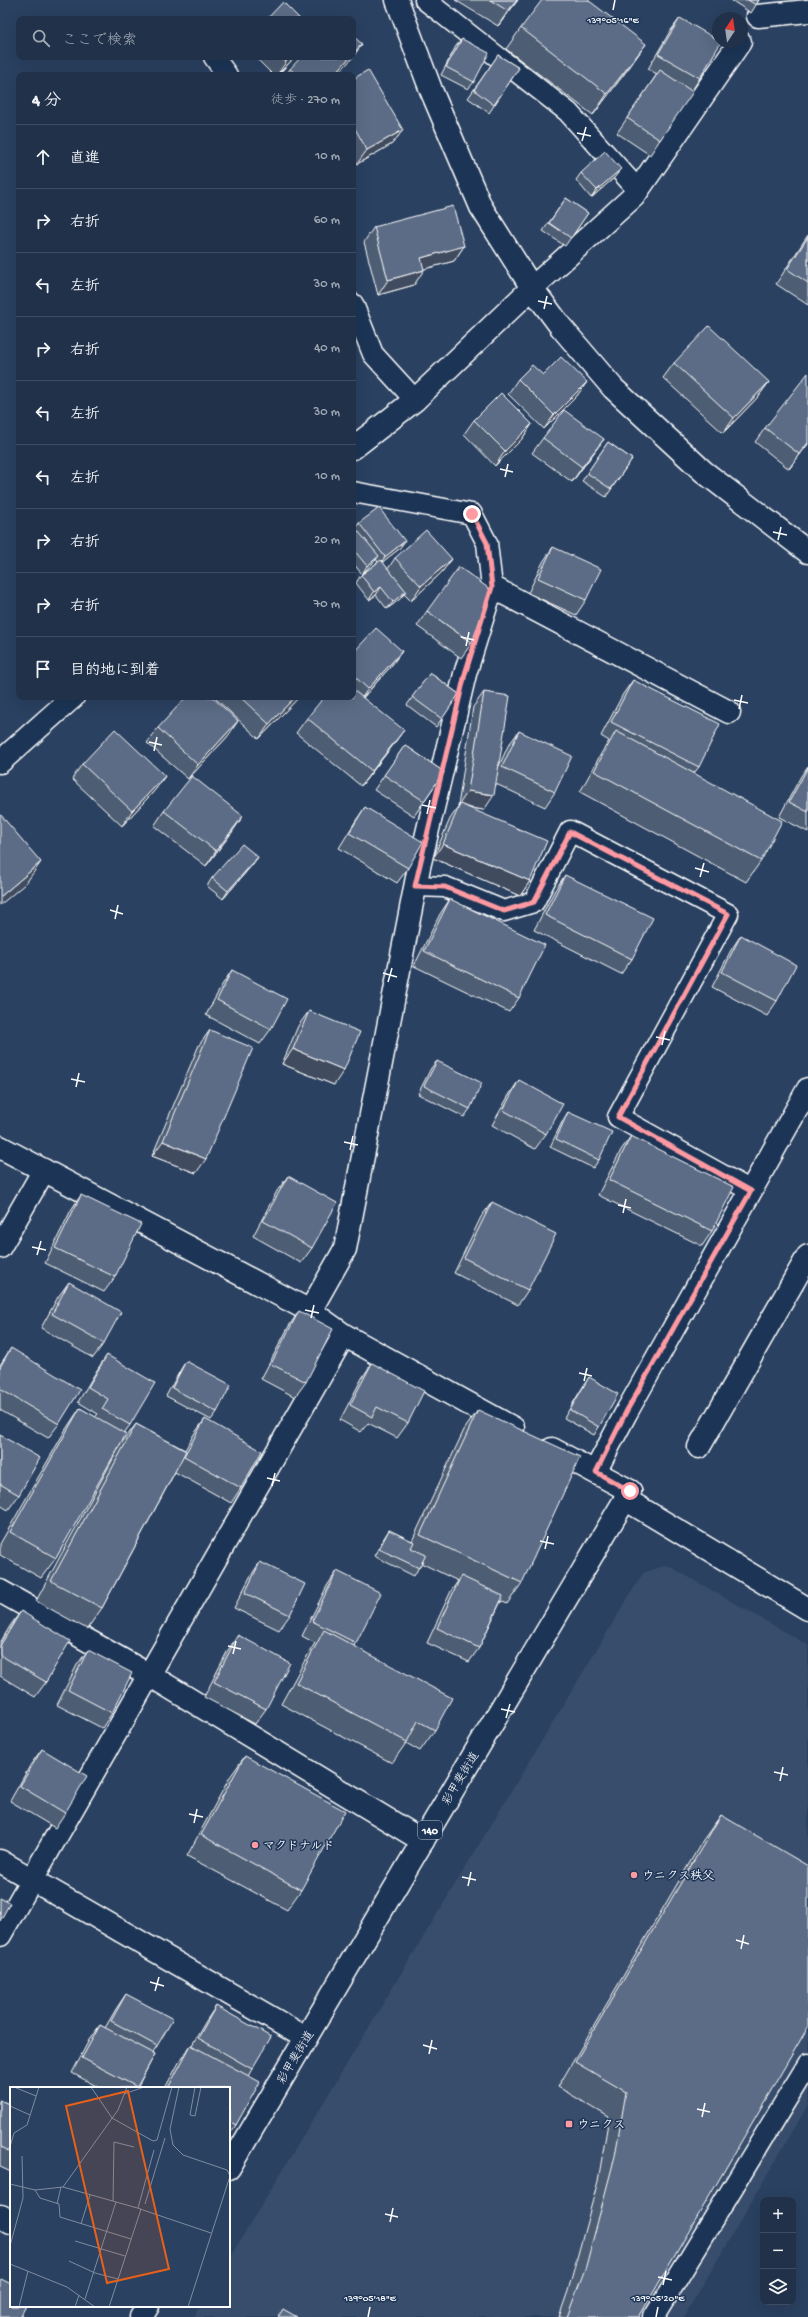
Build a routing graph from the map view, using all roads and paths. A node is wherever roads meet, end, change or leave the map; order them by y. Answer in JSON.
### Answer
{"nodes":[{"id":1,"x":397,"y":0,"type":"edge"},
{"id":2,"x":425,"y":0,"type":"edge"},
{"id":3,"x":763,"y":8,"type":"edge"},
{"id":4,"x":808,"y":11,"type":"edge"},
{"id":5,"x":748,"y":30,"type":"edge"},
{"id":6,"x":736,"y":48,"type":"edge"},
{"id":7,"x":216,"y":60,"type":"edge"},
{"id":8,"x":225,"y":72,"type":"edge"},
{"id":9,"x":638,"y":190,"type":"junction"},
{"id":10,"x":532,"y":288,"type":"junction"},
{"id":11,"x":356,"y":312,"type":"edge"},
{"id":12,"x":415,"y":400,"type":"junction"},
{"id":13,"x":356,"y":446,"type":"edge"},
{"id":14,"x":356,"y":493,"type":"edge"},
{"id":15,"x":808,"y":552,"type":"edge"},
{"id":16,"x":492,"y":587,"type":"junction"},
{"id":17,"x":70,"y":700,"type":"edge"},
{"id":18,"x":729,"y":712,"type":"dead end"},
{"id":19,"x":0,"y":762,"type":"edge"},
{"id":20,"x":415,"y":886,"type":"junction"},
{"id":21,"x":808,"y":1089,"type":"edge"},
{"id":22,"x":0,"y":1147,"type":"edge"},
{"id":23,"x":44,"y":1170,"type":"junction"},
{"id":24,"x":751,"y":1191,"type":"junction"},
{"id":25,"x":0,"y":1247,"type":"edge"},
{"id":26,"x":808,"y":1256,"type":"edge"},
{"id":27,"x":310,"y":1311,"type":"junction"},
{"id":28,"x":344,"y":1335,"type":"junction"},
{"id":29,"x":699,"y":1447,"type":"dead end"},
{"id":30,"x":596,"y":1472,"type":"junction"},
{"id":31,"x":628,"y":1495,"type":"junction"},
{"id":32,"x":0,"y":1590,"type":"edge"},
{"id":33,"x":808,"y":1609,"type":"edge"},
{"id":34,"x":151,"y":1676,"type":"junction"},
{"id":35,"x":423,"y":1841,"type":"junction"},
{"id":36,"x":0,"y":1861,"type":"edge"},
{"id":37,"x":31,"y":1878,"type":"junction"},
{"id":38,"x":0,"y":1935,"type":"edge"},
{"id":39,"x":306,"y":2038,"type":"junction"},
{"id":40,"x":808,"y":2064,"type":"edge"},
{"id":41,"x":230,"y":2166,"type":"edge"},
{"id":42,"x":0,"y":2216,"type":"edge"},
{"id":43,"x":10,"y":2221,"type":"edge"},
{"id":44,"x":147,"y":2307,"type":"edge"},
{"id":45,"x":141,"y":2317,"type":"edge"},
{"id":46,"x":654,"y":2317,"type":"edge"}],
"edges":[{"from":1,"to":10,"type":"main road"},
{"from":2,"to":9,"type":"lane"},
{"from":3,"to":4,"type":"main road"},
{"from":3,"to":5,"type":"main road"},
{"from":6,"to":9,"type":"main road"},
{"from":7,"to":8,"type":"lane"},
{"from":9,"to":10,"type":"main road"},
{"from":10,"to":12,"type":"main road"},
{"from":10,"to":15,"type":"main road"},
{"from":11,"to":12,"type":"lane"},
{"from":12,"to":13,"type":"main road"},
{"from":14,"to":16,"type":"lane"},
{"from":16,"to":18,"type":"main road"},
{"from":16,"to":20,"type":"main road"},
{"from":17,"to":19,"type":"main road"},
{"from":20,"to":24,"type":"lane"},
{"from":20,"to":27,"type":"main road"},
{"from":21,"to":24,"type":"main road"},
{"from":22,"to":23,"type":"main road"},
{"from":23,"to":25,"type":"main road"},
{"from":23,"to":27,"type":"main road"},
{"from":24,"to":30,"type":"main road"},
{"from":26,"to":29,"type":"main road"},
{"from":27,"to":28,"type":"main road"},
{"from":28,"to":30,"type":"main road"},
{"from":28,"to":34,"type":"main road"},
{"from":30,"to":31,"type":"main road"},
{"from":31,"to":33,"type":"main road"},
{"from":31,"to":35,"type":"main road","name":"彩甲斐街道","number":"140"},
{"from":32,"to":34,"type":"main road"},
{"from":34,"to":35,"type":"main road"},
{"from":34,"to":37,"type":"main road"},
{"from":35,"to":39,"type":"main road","name":"彩甲斐街道","number":"140"},
{"from":36,"to":37,"type":"main road"},
{"from":37,"to":38,"type":"main road"},
{"from":37,"to":39,"type":"main road"},
{"from":39,"to":41,"type":"main road","name":"彩甲斐街道","number":"140"},
{"from":40,"to":46,"type":"lane"},
{"from":42,"to":43,"type":"main road"},
{"from":44,"to":45,"type":"main road"}]}
